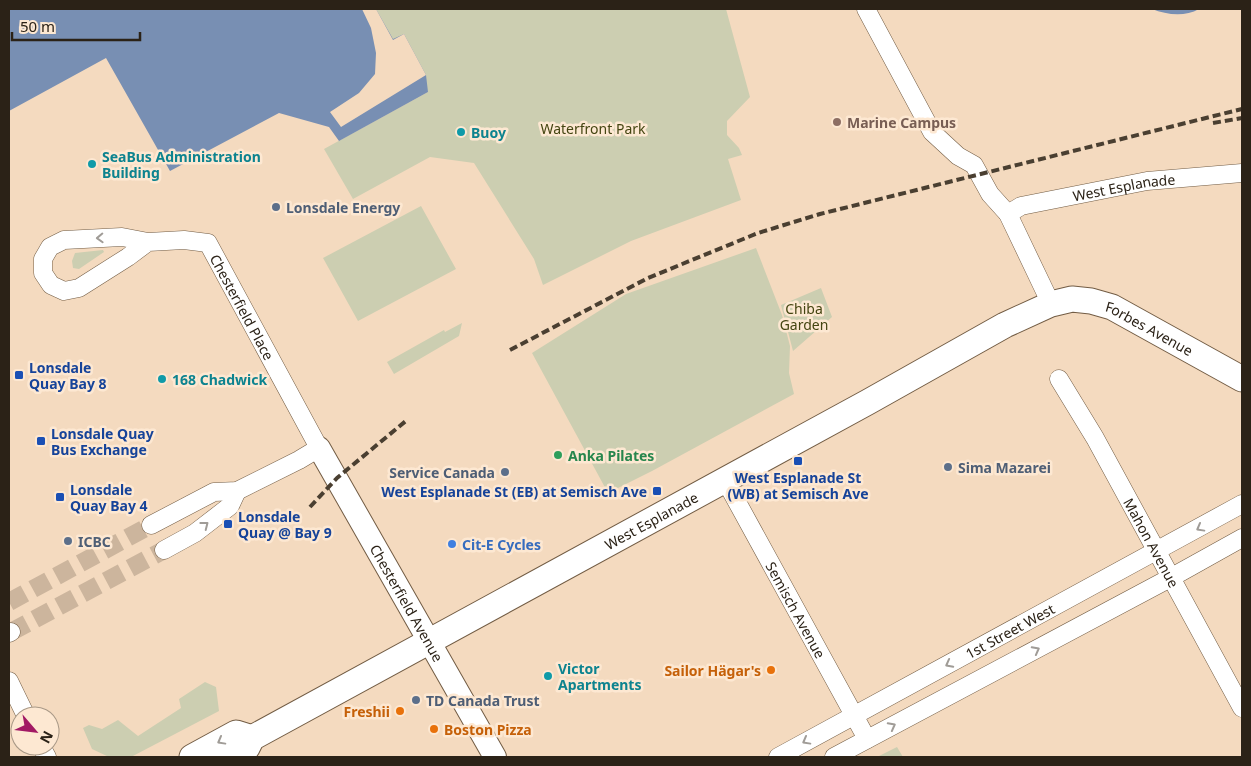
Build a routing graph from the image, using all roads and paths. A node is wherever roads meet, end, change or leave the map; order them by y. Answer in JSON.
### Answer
{"nodes":[{"id":1,"x":866,"y":9,"type":"edge"},
{"id":2,"x":1242,"y":173,"type":"edge"},
{"id":3,"x":1008,"y":214,"type":"junction"},
{"id":4,"x":148,"y":242,"type":"junction"},
{"id":5,"x":1051,"y":304,"type":"junction"},
{"id":6,"x":1059,"y":379,"type":"dead end"},
{"id":7,"x":1242,"y":379,"type":"edge"},
{"id":8,"x":319,"y":448,"type":"junction"},
{"id":9,"x":725,"y":480,"type":"junction"},
{"id":10,"x":237,"y":491,"type":"junction"},
{"id":11,"x":1242,"y":504,"type":"edge"},
{"id":12,"x":151,"y":525,"type":"tunnel mouth"},
{"id":13,"x":1242,"y":538,"type":"edge"},
{"id":14,"x":164,"y":550,"type":"tunnel mouth"},
{"id":15,"x":1158,"y":551,"type":"junction"},
{"id":16,"x":1172,"y":577,"type":"junction"},
{"id":17,"x":430,"y":641,"type":"junction"},
{"id":18,"x":9,"y":681,"type":"edge"},
{"id":19,"x":21,"y":706,"type":"edge"},
{"id":20,"x":1242,"y":708,"type":"edge"},
{"id":21,"x":854,"y":715,"type":"junction"},
{"id":22,"x":252,"y":738,"type":"junction"},
{"id":23,"x":867,"y":739,"type":"junction"},
{"id":24,"x":192,"y":757,"type":"edge"},
{"id":25,"x":230,"y":757,"type":"edge"},
{"id":26,"x":495,"y":757,"type":"edge"},
{"id":27,"x":778,"y":757,"type":"edge"},
{"id":28,"x":834,"y":757,"type":"edge"}],
"edges":[{"from":1,"to":3,"type":"street"},
{"from":2,"to":3,"type":"street","name":"West Esplanade"},
{"from":3,"to":5,"type":"street"},
{"from":4,"to":4,"type":"street","one_way":true},
{"from":4,"to":8,"type":"street","name":"Chesterfield Place"},
{"from":5,"to":7,"type":"main road","name":"Forbes Avenue"},
{"from":5,"to":9,"type":"main road","name":"West Esplanade"},
{"from":6,"to":15,"type":"street","name":"Mahon Avenue"},
{"from":8,"to":10,"type":"street"},
{"from":8,"to":17,"type":"street","name":"Chesterfield Avenue"},
{"from":9,"to":17,"type":"main road","name":"West Esplanade"},
{"from":9,"to":21,"type":"street","name":"Semisch Avenue"},
{"from":10,"to":12,"type":"street"},
{"from":14,"to":10,"type":"street","one_way":true},
{"from":11,"to":15,"type":"street","name":"1st Street West","one_way":true},
{"from":13,"to":16,"type":"street","name":"1st Street West"},
{"from":15,"to":16,"type":"street","name":"Mahon Avenue"},
{"from":15,"to":21,"type":"street","name":"1st Street West","one_way":true},
{"from":16,"to":20,"type":"street","name":"Mahon Avenue"},
{"from":23,"to":16,"type":"street","name":"1st Street West","one_way":true},
{"from":17,"to":22,"type":"main road","name":"West Esplanade"},
{"from":17,"to":26,"type":"street","name":"Chesterfield Avenue"},
{"from":18,"to":19,"type":"street"},
{"from":21,"to":23,"type":"street","name":"Semisch Avenue"},
{"from":21,"to":27,"type":"street","name":"1st Street West","one_way":true},
{"from":22,"to":24,"type":"main road","one_way":true},
{"from":22,"to":25,"type":"main road","name":"West Esplanade"},
{"from":23,"to":28,"type":"street","name":"1st Street West"}]}
